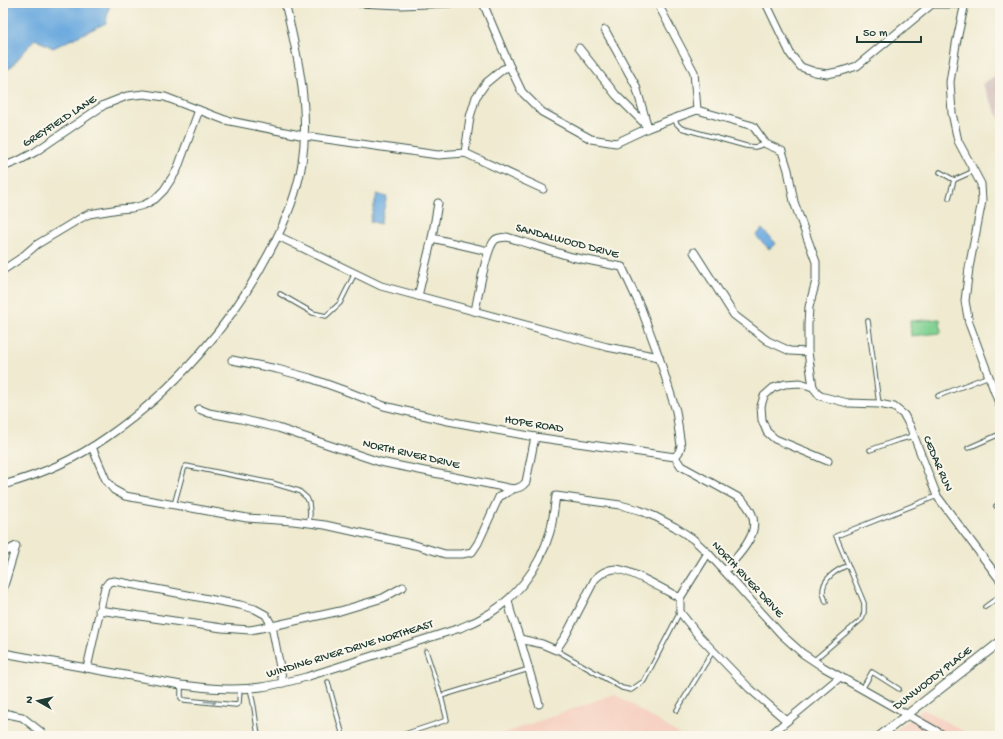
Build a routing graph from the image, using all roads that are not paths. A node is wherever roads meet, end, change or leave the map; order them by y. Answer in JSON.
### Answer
{"nodes":[{"id":1,"x":285,"y":3,"type":"edge"},
{"id":2,"x":359,"y":3,"type":"edge"},
{"id":3,"x":450,"y":3,"type":"edge"},
{"id":4,"x":483,"y":3,"type":"edge"},
{"id":5,"x":766,"y":3,"type":"edge"},
{"id":6,"x":965,"y":4,"type":"edge"},
{"id":7,"x":659,"y":6,"type":"dead end"},
{"id":8,"x":605,"y":30,"type":"dead end"},
{"id":9,"x":579,"y":48,"type":"dead end"},
{"id":10,"x":510,"y":67,"type":"junction"},
{"id":11,"x":199,"y":110,"type":"junction"},
{"id":12,"x":697,"y":110,"type":"junction"},
{"id":13,"x":673,"y":118,"type":"junction"},
{"id":14,"x":648,"y":128,"type":"junction"},
{"id":15,"x":305,"y":136,"type":"junction"},
{"id":16,"x":766,"y":144,"type":"junction"},
{"id":17,"x":465,"y":153,"type":"junction"},
{"id":18,"x":3,"y":167,"type":"edge"},
{"id":19,"x":974,"y":171,"type":"junction"},
{"id":20,"x":940,"y":172,"type":"dead end"},
{"id":21,"x":954,"y":180,"type":"junction"},
{"id":22,"x":543,"y":189,"type":"dead end"},
{"id":23,"x":949,"y":198,"type":"dead end"},
{"id":24,"x":438,"y":203,"type":"dead end"},
{"id":25,"x":278,"y":236,"type":"junction"},
{"id":26,"x":432,"y":238,"type":"junction"},
{"id":27,"x":488,"y":251,"type":"junction"},
{"id":28,"x":694,"y":252,"type":"dead end"},
{"id":29,"x":3,"y":270,"type":"edge"},
{"id":30,"x":355,"y":273,"type":"junction"},
{"id":31,"x":280,"y":294,"type":"dead end"},
{"id":32,"x":418,"y":296,"type":"junction"},
{"id":33,"x":475,"y":311,"type":"junction"},
{"id":34,"x":868,"y":321,"type":"dead end"},
{"id":35,"x":808,"y":352,"type":"junction"},
{"id":36,"x":660,"y":358,"type":"junction"},
{"id":37,"x":232,"y":360,"type":"dead end"},
{"id":38,"x":989,"y":376,"type":"junction"},
{"id":39,"x":996,"y":385,"type":"edge"},
{"id":40,"x":813,"y":388,"type":"junction"},
{"id":41,"x":938,"y":396,"type":"dead end"},
{"id":42,"x":879,"y":404,"type":"junction"},
{"id":43,"x":1000,"y":406,"type":"edge"},
{"id":44,"x":199,"y":410,"type":"dead end"},
{"id":45,"x":1000,"y":434,"type":"edge"},
{"id":46,"x":913,"y":436,"type":"junction"},
{"id":47,"x":535,"y":437,"type":"junction"},
{"id":48,"x":92,"y":447,"type":"junction"},
{"id":49,"x":968,"y":448,"type":"dead end"},
{"id":50,"x":870,"y":450,"type":"dead end"},
{"id":51,"x":675,"y":457,"type":"junction"},
{"id":52,"x":828,"y":461,"type":"dead end"},
{"id":53,"x":3,"y":485,"type":"edge"},
{"id":54,"x":513,"y":489,"type":"junction"},
{"id":55,"x":556,"y":496,"type":"joint"},
{"id":56,"x":937,"y":496,"type":"junction"},
{"id":57,"x":174,"y":505,"type":"junction"},
{"id":58,"x":309,"y":523,"type":"junction"},
{"id":59,"x":3,"y":553,"type":"edge"},
{"id":60,"x":708,"y":553,"type":"junction"},
{"id":61,"x":848,"y":565,"type":"junction"},
{"id":62,"x":724,"y":571,"type":"junction"},
{"id":63,"x":1000,"y":580,"type":"edge"},
{"id":64,"x":403,"y":587,"type":"dead end"},
{"id":65,"x":3,"y":589,"type":"edge"},
{"id":66,"x":1000,"y":596,"type":"edge"},
{"id":67,"x":680,"y":598,"type":"junction"},
{"id":68,"x":508,"y":600,"type":"junction"},
{"id":69,"x":826,"y":602,"type":"dead end"},
{"id":70,"x":985,"y":607,"type":"dead end"},
{"id":71,"x":99,"y":610,"type":"junction"},
{"id":72,"x":680,"y":612,"type":"junction"},
{"id":73,"x":272,"y":626,"type":"junction"},
{"id":74,"x":520,"y":639,"type":"junction"},
{"id":75,"x":1000,"y":642,"type":"edge"},
{"id":76,"x":556,"y":650,"type":"junction"},
{"id":77,"x":426,"y":651,"type":"dead end"},
{"id":78,"x":713,"y":651,"type":"junction"},
{"id":79,"x":3,"y":653,"type":"edge"},
{"id":80,"x":813,"y":661,"type":"junction"},
{"id":81,"x":87,"y":668,"type":"junction"},
{"id":82,"x":529,"y":669,"type":"junction"},
{"id":83,"x":840,"y":677,"type":"junction"},
{"id":84,"x":328,"y":682,"type":"dead end"},
{"id":85,"x":283,"y":683,"type":"junction"},
{"id":86,"x":181,"y":685,"type":"junction"},
{"id":87,"x":250,"y":688,"type":"junction"},
{"id":88,"x":240,"y":689,"type":"junction"},
{"id":89,"x":862,"y":689,"type":"junction"},
{"id":90,"x":899,"y":689,"type":"dead end"},
{"id":91,"x":441,"y":696,"type":"junction"},
{"id":92,"x":539,"y":704,"type":"dead end"},
{"id":93,"x":677,"y":710,"type":"dead end"},
{"id":94,"x":3,"y":713,"type":"edge"},
{"id":95,"x":907,"y":714,"type":"junction"},
{"id":96,"x":787,"y":721,"type":"junction"},
{"id":97,"x":41,"y":732,"type":"dead end"},
{"id":98,"x":258,"y":736,"type":"edge"},
{"id":99,"x":343,"y":736,"type":"edge"},
{"id":100,"x":399,"y":736,"type":"edge"},
{"id":101,"x":769,"y":736,"type":"edge"},
{"id":102,"x":880,"y":736,"type":"edge"},
{"id":103,"x":945,"y":736,"type":"edge"}],
"edges":[{"from":1,"to":15,"type":"street"},
{"from":2,"to":3,"type":"street"},
{"from":4,"to":10,"type":"street"},
{"from":5,"to":6,"type":"street"},
{"from":6,"to":19,"type":"street"},
{"from":7,"to":12,"type":"street"},
{"from":8,"to":14,"type":"street"},
{"from":9,"to":14,"type":"street"},
{"from":10,"to":14,"type":"street"},
{"from":10,"to":17,"type":"street"},
{"from":11,"to":15,"type":"street","name":"GREYFIELD LANE"},
{"from":11,"to":18,"type":"street","name":"GREYFIELD LANE"},
{"from":11,"to":29,"type":"street"},
{"from":12,"to":13,"type":"street"},
{"from":12,"to":16,"type":"street"},
{"from":13,"to":14,"type":"street"},
{"from":13,"to":16,"type":"lane"},
{"from":15,"to":17,"type":"street","name":"GREYFIELD LANE"},
{"from":15,"to":25,"type":"street"},
{"from":16,"to":35,"type":"street"},
{"from":17,"to":22,"type":"street"},
{"from":19,"to":21,"type":"lane"},
{"from":19,"to":38,"type":"street"},
{"from":20,"to":21,"type":"lane"},
{"from":21,"to":23,"type":"lane"},
{"from":24,"to":26,"type":"street"},
{"from":25,"to":30,"type":"street"},
{"from":25,"to":48,"type":"street"},
{"from":26,"to":27,"type":"street"},
{"from":26,"to":32,"type":"street"},
{"from":27,"to":33,"type":"street"},
{"from":27,"to":36,"type":"street","name":"SANDALWOOD DRIVE"},
{"from":28,"to":35,"type":"street"},
{"from":30,"to":31,"type":"lane"},
{"from":30,"to":32,"type":"street"},
{"from":32,"to":33,"type":"street"},
{"from":33,"to":36,"type":"street"},
{"from":34,"to":42,"type":"lane"},
{"from":35,"to":40,"type":"street"},
{"from":36,"to":51,"type":"street","name":"SANDALWOOD DRIVE"},
{"from":37,"to":47,"type":"street","name":"HOPE ROAD"},
{"from":38,"to":39,"type":"street"},
{"from":38,"to":41,"type":"lane"},
{"from":39,"to":43,"type":"street"},
{"from":40,"to":42,"type":"street","name":"CEDAR RUN"},
{"from":40,"to":52,"type":"street","name":"CEDAR RUN"},
{"from":42,"to":46,"type":"street","name":"CEDAR RUN"},
{"from":44,"to":54,"type":"street","name":"NORTH RIVER DRIVE"},
{"from":45,"to":49,"type":"lane"},
{"from":46,"to":50,"type":"lane"},
{"from":46,"to":56,"type":"street","name":"CEDAR RUN"},
{"from":47,"to":51,"type":"street","name":"HOPE ROAD"},
{"from":47,"to":54,"type":"street"},
{"from":48,"to":53,"type":"street"},
{"from":48,"to":57,"type":"street"},
{"from":51,"to":62,"type":"street"},
{"from":54,"to":58,"type":"street"},
{"from":55,"to":60,"type":"street","name":"NORTH RIVER DRIVE"},
{"from":55,"to":68,"type":"street","name":"WINDING RIVER DRIVE NORTHEAST"},
{"from":56,"to":61,"type":"lane"},
{"from":56,"to":63,"type":"street","name":"CEDAR RUN"},
{"from":57,"to":58,"type":"street"},
{"from":57,"to":58,"type":"lane"},
{"from":59,"to":65,"type":"street"},
{"from":60,"to":62,"type":"street","name":"NORTH RIVER DRIVE"},
{"from":60,"to":67,"type":"street"},
{"from":61,"to":69,"type":"lane"},
{"from":61,"to":80,"type":"lane"},
{"from":62,"to":80,"type":"street","name":"NORTH RIVER DRIVE"},
{"from":64,"to":73,"type":"street"},
{"from":66,"to":70,"type":"lane"},
{"from":67,"to":72,"type":"street"},
{"from":67,"to":76,"type":"street"},
{"from":68,"to":74,"type":"street"},
{"from":68,"to":85,"type":"street","name":"WINDING RIVER DRIVE NORTHEAST"},
{"from":71,"to":73,"type":"street"},
{"from":71,"to":73,"type":"street"},
{"from":71,"to":81,"type":"street"},
{"from":72,"to":76,"type":"lane"},
{"from":72,"to":78,"type":"street"},
{"from":73,"to":85,"type":"street"},
{"from":74,"to":76,"type":"street"},
{"from":74,"to":82,"type":"street"},
{"from":75,"to":95,"type":"street","name":"DUNWOODY PLACE"},
{"from":77,"to":91,"type":"lane"},
{"from":78,"to":93,"type":"lane"},
{"from":78,"to":96,"type":"street"},
{"from":79,"to":81,"type":"street","name":"WINDING RIVER DRIVE NORTHEAST"},
{"from":80,"to":83,"type":"street","name":"NORTH RIVER DRIVE"},
{"from":81,"to":86,"type":"street","name":"WINDING RIVER DRIVE NORTHEAST"},
{"from":82,"to":91,"type":"lane"},
{"from":82,"to":92,"type":"street"},
{"from":83,"to":89,"type":"street","name":"NORTH RIVER DRIVE"},
{"from":83,"to":96,"type":"street"},
{"from":84,"to":99,"type":"lane"},
{"from":85,"to":87,"type":"street","name":"WINDING RIVER DRIVE NORTHEAST"},
{"from":86,"to":88,"type":"street","name":"WINDING RIVER DRIVE NORTHEAST"},
{"from":86,"to":88,"type":"lane","one_way":true},
{"from":87,"to":88,"type":"street","name":"WINDING RIVER DRIVE NORTHEAST"},
{"from":87,"to":98,"type":"lane"},
{"from":89,"to":90,"type":"lane"},
{"from":89,"to":95,"type":"street","name":"NORTH RIVER DRIVE"},
{"from":91,"to":100,"type":"lane"},
{"from":94,"to":97,"type":"street"},
{"from":95,"to":102,"type":"street","name":"DUNWOODY PLACE"},
{"from":95,"to":103,"type":"street"},
{"from":96,"to":101,"type":"street"}]}
